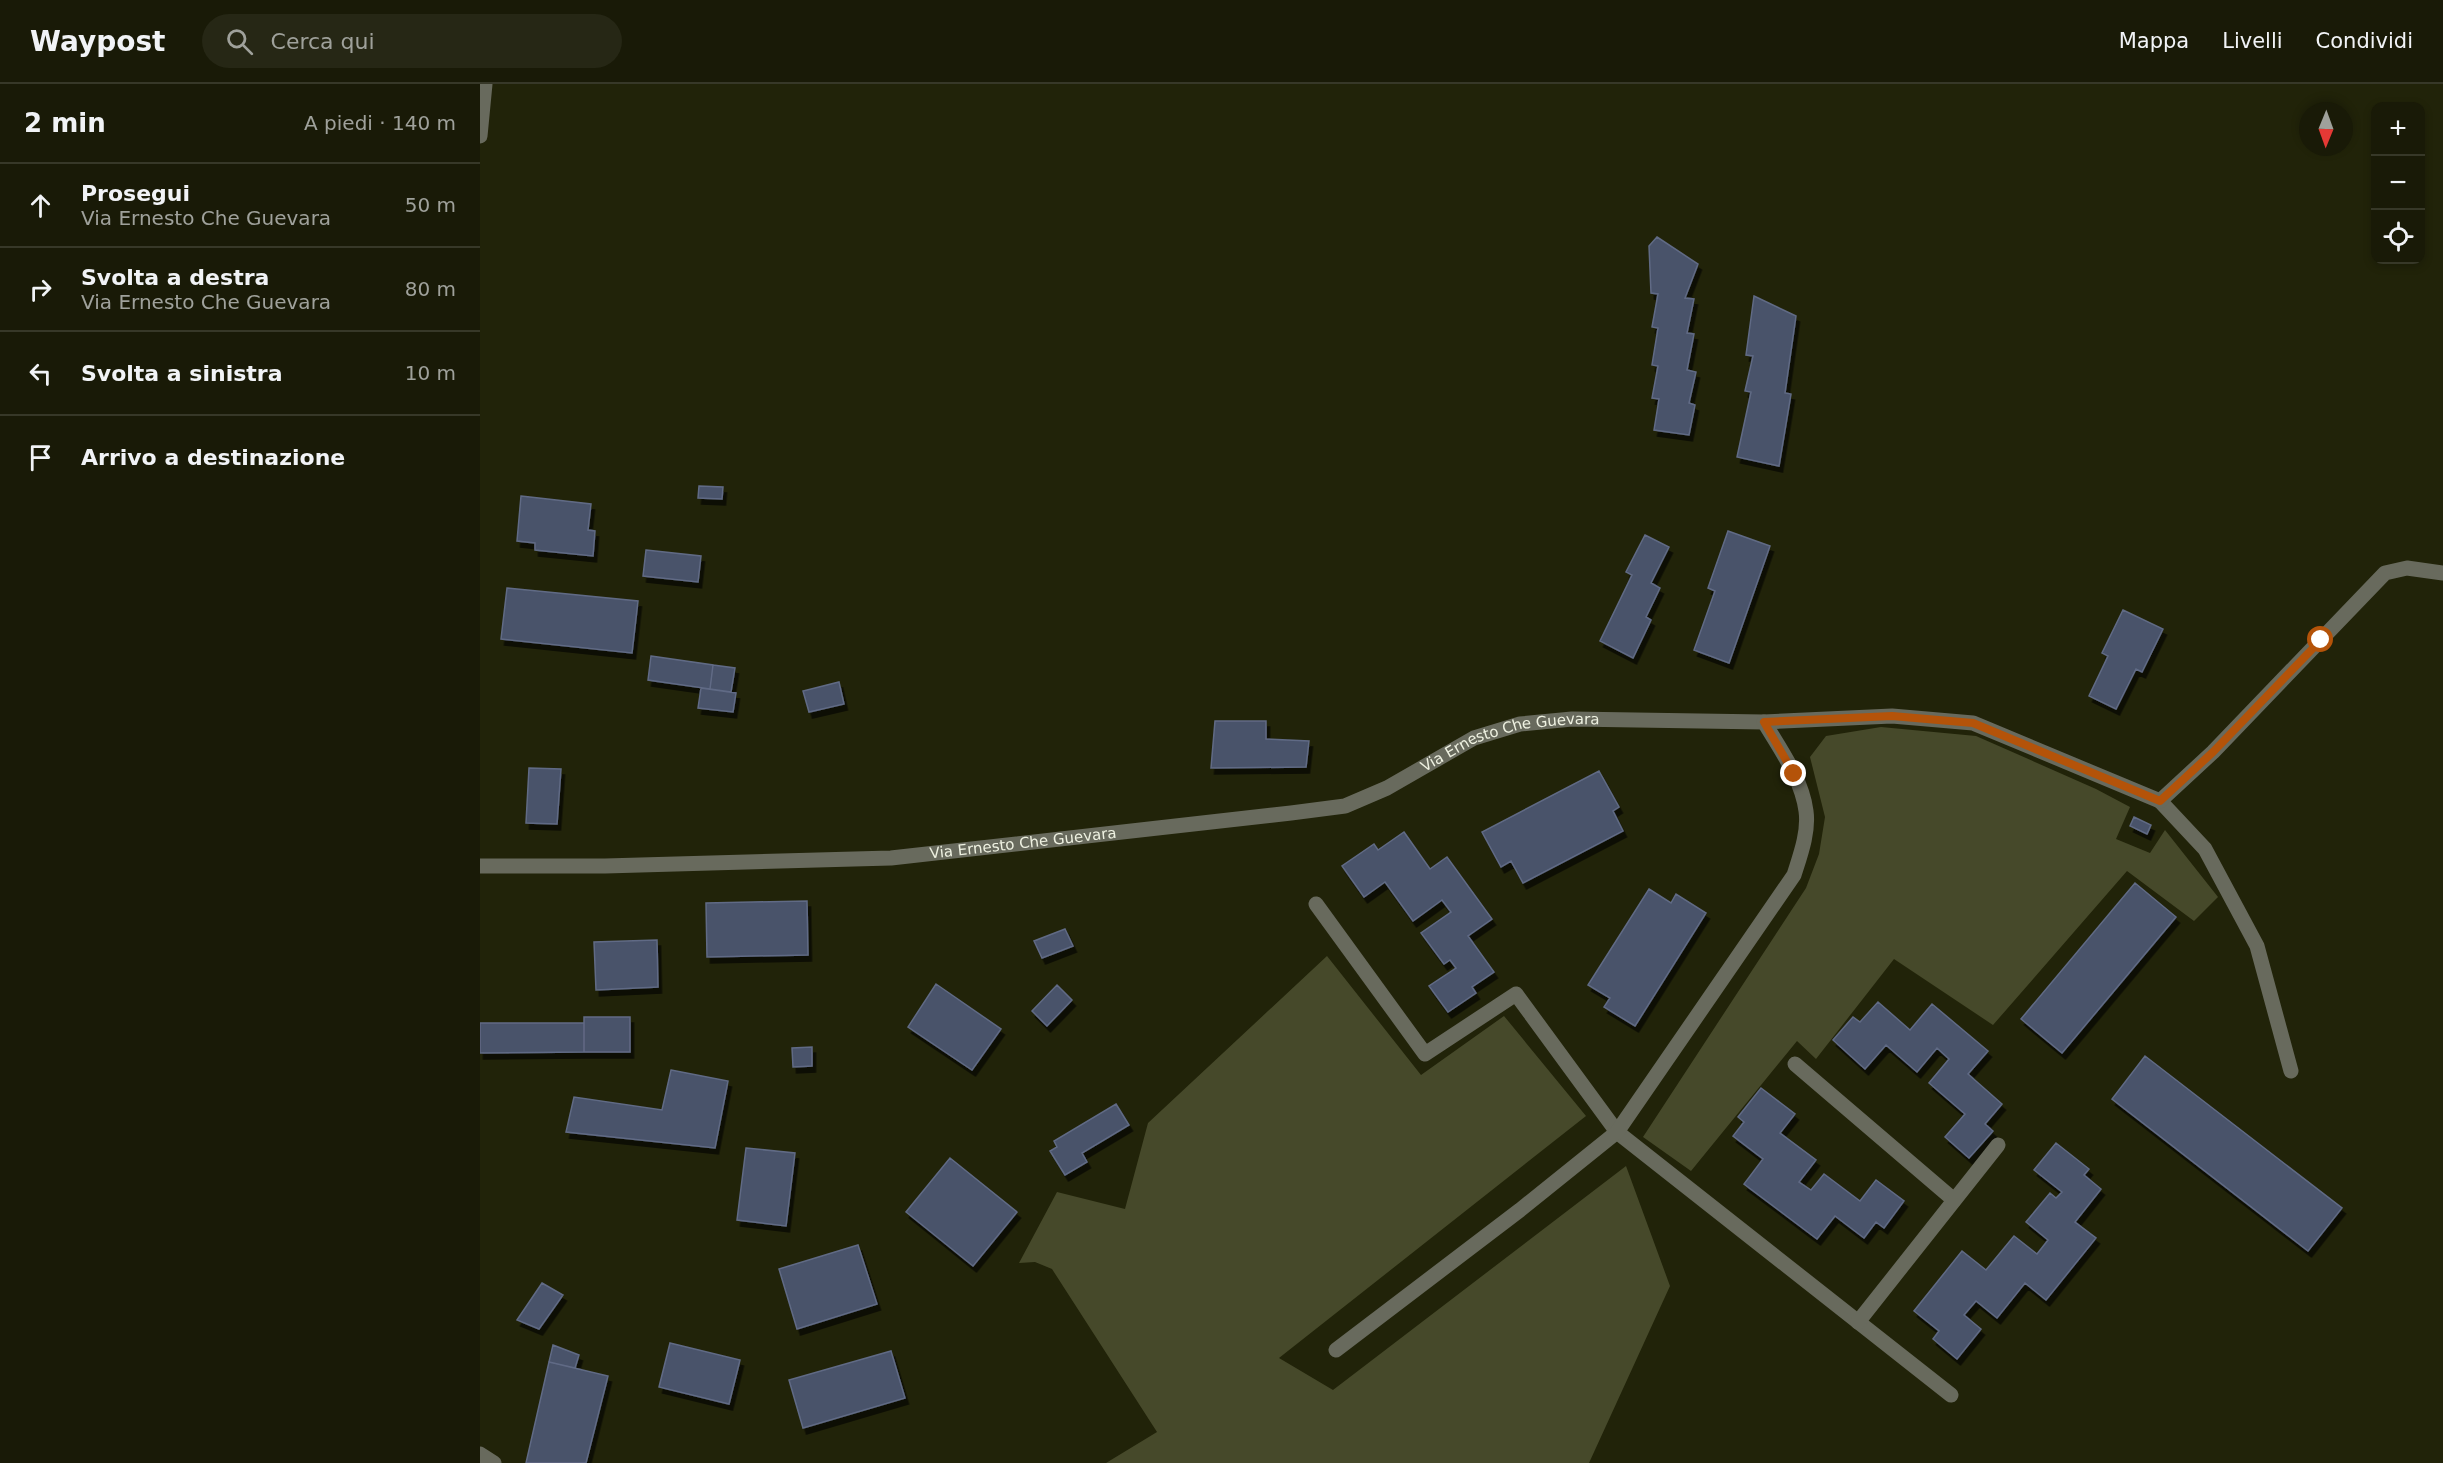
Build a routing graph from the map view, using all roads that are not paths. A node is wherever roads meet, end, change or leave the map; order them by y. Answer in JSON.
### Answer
{"nodes":[{"id":1,"x":485,"y":84,"type":"edge"},
{"id":2,"x":480,"y":136,"type":"edge"},
{"id":3,"x":2443,"y":573,"type":"edge"},
{"id":4,"x":1764,"y":722,"type":"junction"},
{"id":5,"x":2160,"y":801,"type":"junction"},
{"id":6,"x":480,"y":866,"type":"edge"},
{"id":7,"x":1316,"y":904,"type":"dead end"},
{"id":8,"x":1795,"y":1064,"type":"dead end"},
{"id":9,"x":2290,"y":1071,"type":"dead end"},
{"id":10,"x":1617,"y":1132,"type":"junction"},
{"id":11,"x":1998,"y":1145,"type":"dead end"},
{"id":12,"x":1954,"y":1200,"type":"junction"},
{"id":13,"x":1858,"y":1322,"type":"junction"},
{"id":14,"x":1336,"y":1350,"type":"dead end"},
{"id":15,"x":1951,"y":1395,"type":"dead end"},
{"id":16,"x":480,"y":1454,"type":"edge"},
{"id":17,"x":494,"y":1463,"type":"edge"}],
"edges":[{"from":1,"to":2,"type":"street"},
{"from":3,"to":5,"type":"street"},
{"from":4,"to":5,"type":"street","name":"Via Ernesto Che Guevara"},
{"from":4,"to":6,"type":"street","name":"Via Ernesto Che Guevara"},
{"from":4,"to":10,"type":"street"},
{"from":5,"to":9,"type":"street"},
{"from":7,"to":10,"type":"street"},
{"from":8,"to":12,"type":"street"},
{"from":10,"to":13,"type":"street"},
{"from":10,"to":14,"type":"street"},
{"from":11,"to":12,"type":"street"},
{"from":12,"to":13,"type":"street"},
{"from":13,"to":15,"type":"street"},
{"from":16,"to":17,"type":"street"}]}
